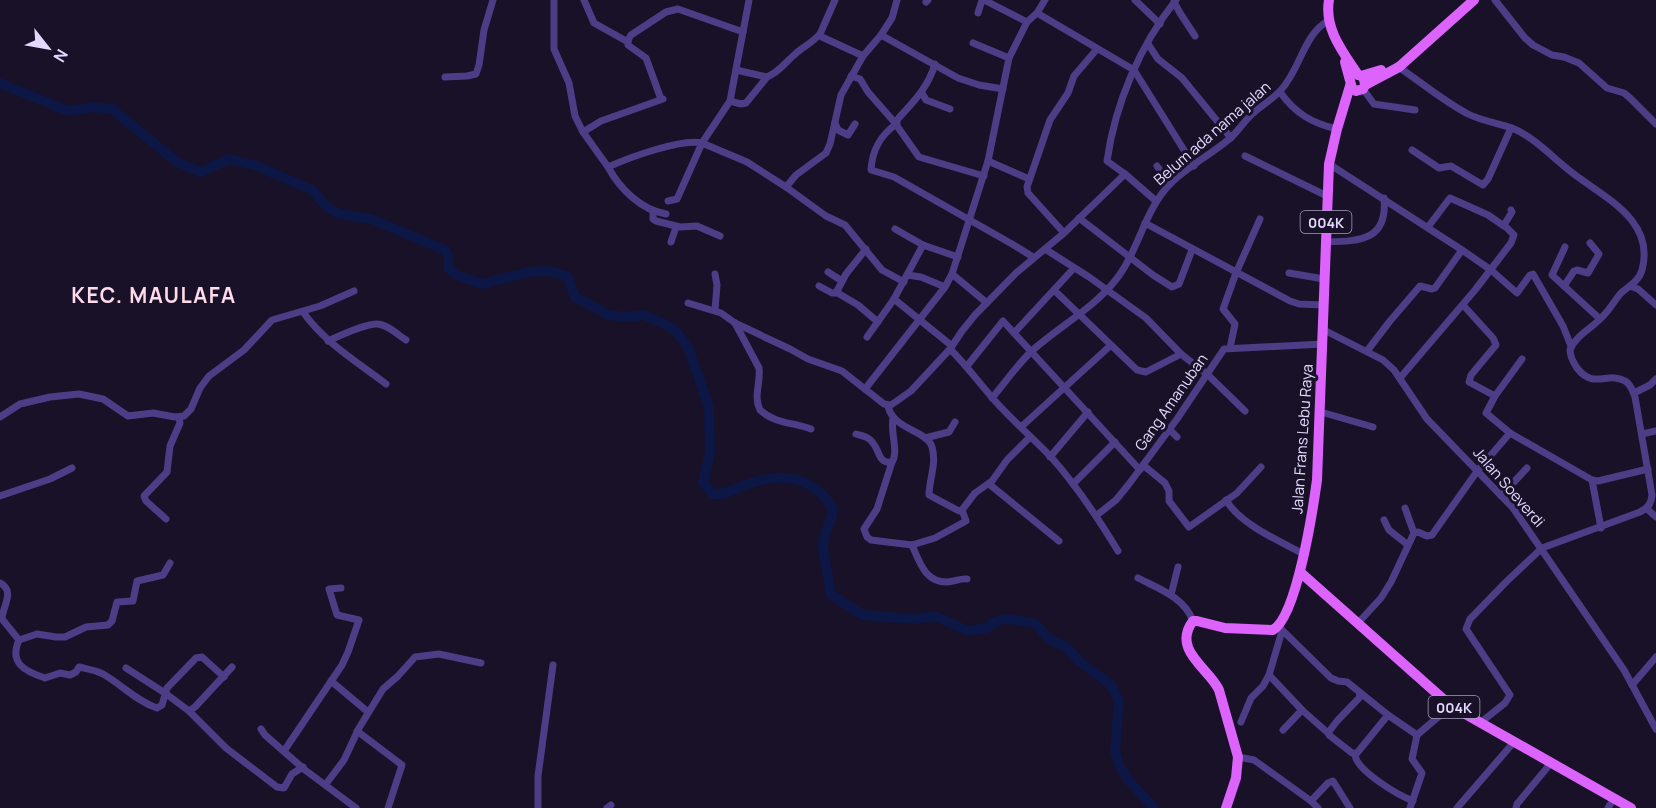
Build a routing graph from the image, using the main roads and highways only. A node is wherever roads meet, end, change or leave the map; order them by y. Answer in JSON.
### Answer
{"nodes":[{"id":1,"x":1329,"y":0,"type":"edge"},
{"id":2,"x":1472,"y":0,"type":"edge"},
{"id":3,"x":1358,"y":83,"type":"junction"},
{"id":4,"x":1300,"y":573,"type":"junction"},
{"id":5,"x":1611,"y":803,"type":"edge"},
{"id":6,"x":1226,"y":808,"type":"edge"},
{"id":7,"x":1631,"y":808,"type":"edge"}],
"edges":[{"from":1,"to":3,"type":"main road"},
{"from":2,"to":3,"type":"main road"},
{"from":3,"to":4,"type":"main road","name":"Jalan Frans Lebu Raya","number":"004K"},
{"from":4,"to":5,"type":"main road","number":"004K"},
{"from":4,"to":6,"type":"main road","name":"Jalan Frans Lebu Raya"},
{"from":5,"to":7,"type":"main road","number":"004K"}]}
